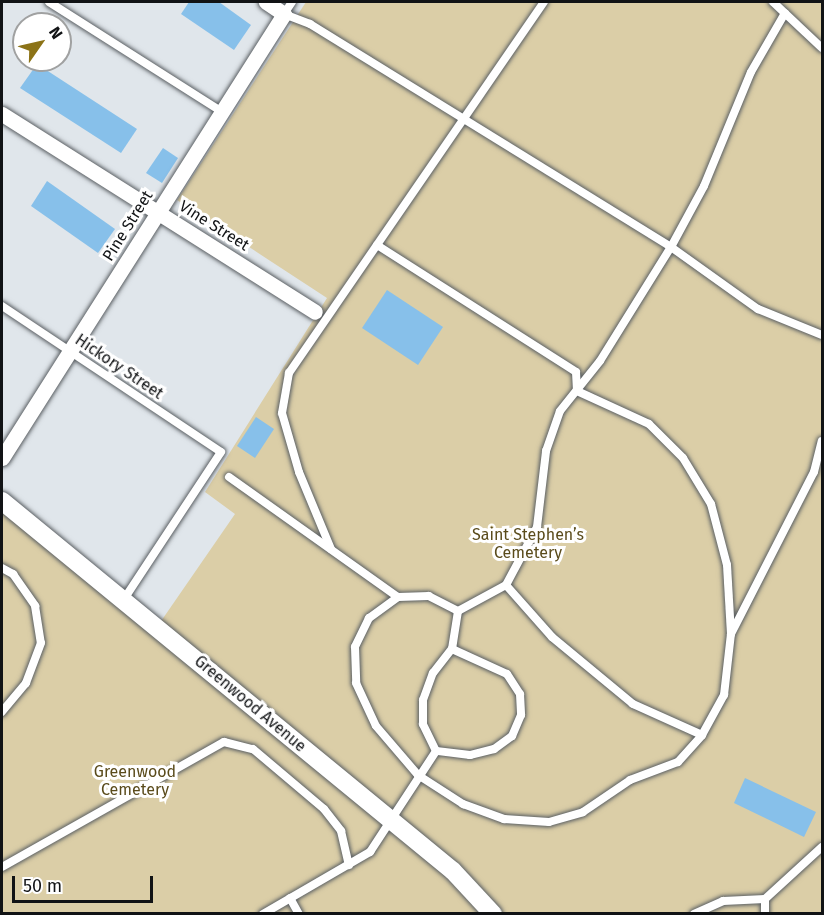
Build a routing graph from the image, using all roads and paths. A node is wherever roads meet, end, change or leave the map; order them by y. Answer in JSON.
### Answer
{"nodes":[{"id":1,"x":49,"y":2,"type":"edge"},
{"id":2,"x":266,"y":2,"type":"edge"},
{"id":3,"x":544,"y":2,"type":"edge"},
{"id":4,"x":773,"y":2,"type":"edge"},
{"id":5,"x":288,"y":8,"type":"edge"},
{"id":6,"x":785,"y":13,"type":"junction"},
{"id":7,"x":822,"y":48,"type":"edge"},
{"id":8,"x":222,"y":112,"type":"junction"},
{"id":9,"x":2,"y":114,"type":"edge"},
{"id":10,"x":464,"y":119,"type":"junction"},
{"id":11,"x":158,"y":212,"type":"junction"},
{"id":12,"x":377,"y":245,"type":"junction"},
{"id":13,"x":671,"y":247,"type":"junction"},
{"id":14,"x":2,"y":306,"type":"edge"},
{"id":15,"x":315,"y":312,"type":"dead end"},
{"id":16,"x":822,"y":335,"type":"edge"},
{"id":17,"x":70,"y":351,"type":"junction"},
{"id":18,"x":577,"y":391,"type":"junction"},
{"id":19,"x":822,"y":441,"type":"edge"},
{"id":20,"x":2,"y":458,"type":"edge"},
{"id":21,"x":229,"y":477,"type":"dead end"},
{"id":22,"x":2,"y":501,"type":"edge"},
{"id":23,"x":331,"y":549,"type":"junction"},
{"id":24,"x":2,"y":568,"type":"edge"},
{"id":25,"x":506,"y":585,"type":"junction"},
{"id":26,"x":398,"y":597,"type":"junction"},
{"id":27,"x":124,"y":599,"type":"junction"},
{"id":28,"x":458,"y":611,"type":"junction"},
{"id":29,"x":731,"y":634,"type":"junction"},
{"id":30,"x":452,"y":649,"type":"junction"},
{"id":31,"x":2,"y":712,"type":"edge"},
{"id":32,"x":702,"y":735,"type":"junction"},
{"id":33,"x":436,"y":750,"type":"junction"},
{"id":34,"x":418,"y":775,"type":"junction"},
{"id":35,"x":391,"y":820,"type":"junction"},
{"id":36,"x":822,"y":847,"type":"edge"},
{"id":37,"x":349,"y":865,"type":"junction"},
{"id":38,"x":2,"y":867,"type":"edge"},
{"id":39,"x":290,"y":898,"type":"junction"},
{"id":40,"x":765,"y":899,"type":"junction"},
{"id":41,"x":263,"y":914,"type":"edge"},
{"id":42,"x":299,"y":914,"type":"edge"},
{"id":43,"x":493,"y":914,"type":"edge"},
{"id":44,"x":694,"y":914,"type":"edge"},
{"id":45,"x":765,"y":914,"type":"edge"}],
"edges":[{"from":1,"to":8,"type":"lane"},
{"from":2,"to":5,"type":"street"},
{"from":3,"to":10,"type":"lane"},
{"from":4,"to":6,"type":"lane"},
{"from":5,"to":8,"type":"street","name":"Pine Street"},
{"from":5,"to":10,"type":"lane"},
{"from":6,"to":7,"type":"lane"},
{"from":6,"to":13,"type":"lane"},
{"from":8,"to":11,"type":"street","name":"Pine Street"},
{"from":9,"to":11,"type":"street","name":"Vine Street"},
{"from":10,"to":12,"type":"lane"},
{"from":10,"to":13,"type":"lane"},
{"from":11,"to":15,"type":"street","name":"Vine Street"},
{"from":11,"to":17,"type":"street","name":"Pine Street"},
{"from":12,"to":18,"type":"lane"},
{"from":12,"to":23,"type":"lane"},
{"from":13,"to":16,"type":"lane"},
{"from":13,"to":18,"type":"lane"},
{"from":14,"to":17,"type":"lane","name":"Hickory Street"},
{"from":17,"to":20,"type":"street","name":"Pine Street"},
{"from":17,"to":27,"type":"lane","name":"Hickory Street"},
{"from":18,"to":25,"type":"lane"},
{"from":18,"to":29,"type":"lane"},
{"from":19,"to":29,"type":"lane"},
{"from":21,"to":23,"type":"lane"},
{"from":22,"to":27,"type":"street","name":"Greenwood Avenue"},
{"from":23,"to":26,"type":"lane"},
{"from":24,"to":31,"type":"lane"},
{"from":25,"to":28,"type":"lane"},
{"from":25,"to":32,"type":"lane"},
{"from":26,"to":28,"type":"lane"},
{"from":26,"to":34,"type":"lane"},
{"from":27,"to":35,"type":"street","name":"Greenwood Avenue"},
{"from":28,"to":30,"type":"lane"},
{"from":29,"to":32,"type":"lane"},
{"from":30,"to":33,"type":"lane"},
{"from":30,"to":33,"type":"lane"},
{"from":32,"to":34,"type":"lane"},
{"from":33,"to":34,"type":"lane"},
{"from":34,"to":35,"type":"lane"},
{"from":35,"to":37,"type":"lane"},
{"from":35,"to":43,"type":"street","name":"Greenwood Avenue"},
{"from":36,"to":40,"type":"lane"},
{"from":37,"to":38,"type":"lane"},
{"from":37,"to":39,"type":"lane"},
{"from":39,"to":41,"type":"lane"},
{"from":39,"to":42,"type":"lane"},
{"from":40,"to":44,"type":"lane"},
{"from":40,"to":45,"type":"lane"}]}
